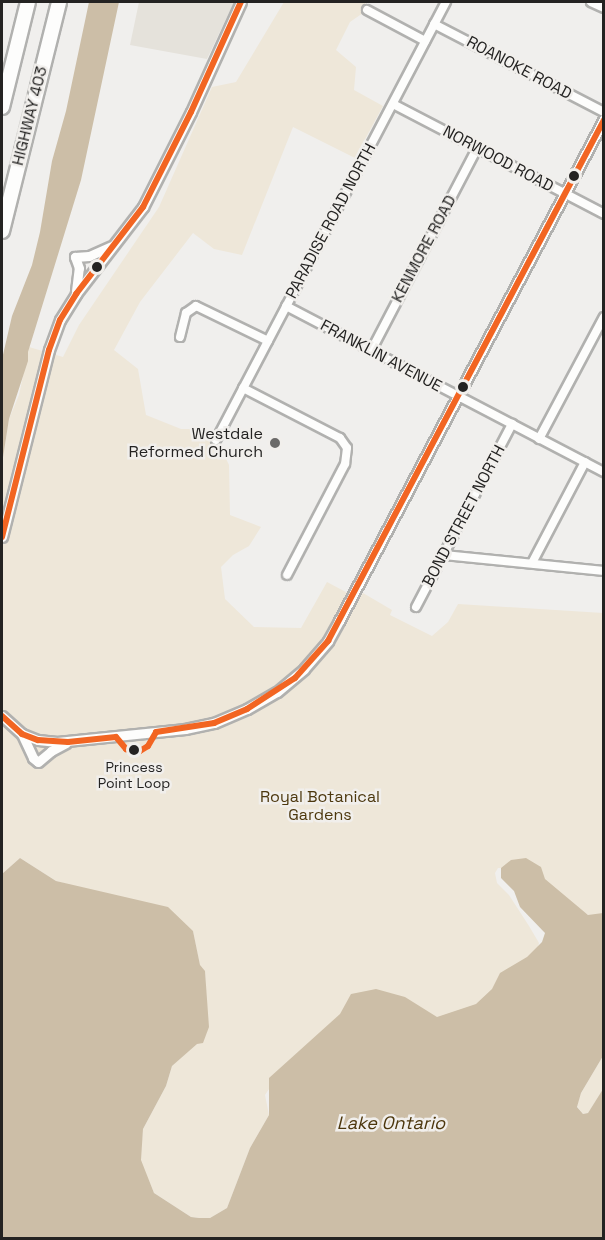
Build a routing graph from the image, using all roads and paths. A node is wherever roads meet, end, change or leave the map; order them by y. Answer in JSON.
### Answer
{"nodes":[{"id":1,"x":28,"y":2,"type":"edge"},
{"id":2,"x":59,"y":2,"type":"edge"},
{"id":3,"x":241,"y":2,"type":"edge"},
{"id":4,"x":446,"y":2,"type":"edge"},
{"id":5,"x":591,"y":2,"type":"edge"},
{"id":6,"x":603,"y":8,"type":"edge"},
{"id":7,"x":367,"y":10,"type":"dead end"},
{"id":8,"x":434,"y":24,"type":"junction"},
{"id":9,"x":426,"y":41,"type":"junction"},
{"id":10,"x":393,"y":104,"type":"junction"},
{"id":11,"x":2,"y":107,"type":"edge"},
{"id":12,"x":603,"y":112,"type":"edge"},
{"id":13,"x":603,"y":119,"type":"edge"},
{"id":14,"x":477,"y":148,"type":"junction"},
{"id":15,"x":564,"y":193,"type":"junction"},
{"id":16,"x":603,"y":214,"type":"edge"},
{"id":17,"x":2,"y":229,"type":"edge"},
{"id":18,"x":115,"y":243,"type":"junction"},
{"id":19,"x":76,"y":294,"type":"junction"},
{"id":20,"x":286,"y":306,"type":"junction"},
{"id":21,"x":603,"y":317,"type":"edge"},
{"id":22,"x":180,"y":337,"type":"dead end"},
{"id":23,"x":268,"y":341,"type":"junction"},
{"id":24,"x":371,"y":351,"type":"junction"},
{"id":25,"x":243,"y":388,"type":"junction"},
{"id":26,"x":458,"y":396,"type":"junction"},
{"id":27,"x":512,"y":424,"type":"junction"},
{"id":28,"x":539,"y":439,"type":"junction"},
{"id":29,"x":216,"y":440,"type":"dead end"},
{"id":30,"x":585,"y":462,"type":"junction"},
{"id":31,"x":603,"y":472,"type":"edge"},
{"id":32,"x":2,"y":537,"type":"edge"},
{"id":33,"x":444,"y":555,"type":"junction"},
{"id":34,"x":532,"y":564,"type":"junction"},
{"id":35,"x":603,"y":571,"type":"edge"},
{"id":36,"x":287,"y":575,"type":"dead end"},
{"id":37,"x":416,"y":607,"type":"dead end"},
{"id":38,"x":2,"y":716,"type":"edge"},
{"id":39,"x":21,"y":733,"type":"junction"},
{"id":40,"x":68,"y":742,"type":"junction"}],
"edges":[{"from":1,"to":11,"type":"highway","name":"HIGHWAY 403"},
{"from":2,"to":17,"type":"highway","name":"HIGHWAY 403"},
{"from":3,"to":18,"type":"street"},
{"from":4,"to":8,"type":"street","name":"PARADISE ROAD NORTH"},
{"from":5,"to":6,"type":"street"},
{"from":7,"to":9,"type":"street"},
{"from":8,"to":9,"type":"street","name":"PARADISE ROAD NORTH"},
{"from":8,"to":12,"type":"street","name":"ROANOKE ROAD"},
{"from":9,"to":10,"type":"street","name":"PARADISE ROAD NORTH"},
{"from":10,"to":14,"type":"street","name":"NORWOOD ROAD"},
{"from":10,"to":20,"type":"street","name":"PARADISE ROAD NORTH"},
{"from":13,"to":15,"type":"street"},
{"from":14,"to":15,"type":"street","name":"NORWOOD ROAD"},
{"from":14,"to":24,"type":"street","name":"KENMORE ROAD"},
{"from":15,"to":16,"type":"street","name":"NORWOOD ROAD"},
{"from":15,"to":26,"type":"street"},
{"from":18,"to":19,"type":"street"},
{"from":18,"to":19,"type":"street"},
{"from":19,"to":32,"type":"street"},
{"from":20,"to":23,"type":"street","name":"PARADISE ROAD NORTH"},
{"from":20,"to":24,"type":"street","name":"FRANKLIN AVENUE"},
{"from":21,"to":28,"type":"street"},
{"from":22,"to":23,"type":"street"},
{"from":23,"to":25,"type":"street","name":"PARADISE ROAD NORTH"},
{"from":24,"to":26,"type":"street","name":"FRANKLIN AVENUE"},
{"from":25,"to":29,"type":"street","name":"PARADISE ROAD NORTH"},
{"from":25,"to":36,"type":"street"},
{"from":26,"to":27,"type":"street","name":"FRANKLIN AVENUE"},
{"from":26,"to":40,"type":"street"},
{"from":27,"to":28,"type":"street","name":"FRANKLIN AVENUE"},
{"from":27,"to":33,"type":"street","name":"BOND STREET NORTH"},
{"from":28,"to":30,"type":"street","name":"FRANKLIN AVENUE"},
{"from":30,"to":31,"type":"street","name":"FRANKLIN AVENUE"},
{"from":30,"to":34,"type":"street"},
{"from":33,"to":34,"type":"street"},
{"from":33,"to":37,"type":"street","name":"BOND STREET NORTH"},
{"from":34,"to":35,"type":"street"},
{"from":38,"to":39,"type":"street"},
{"from":39,"to":40,"type":"street"},
{"from":39,"to":40,"type":"street"}]}
